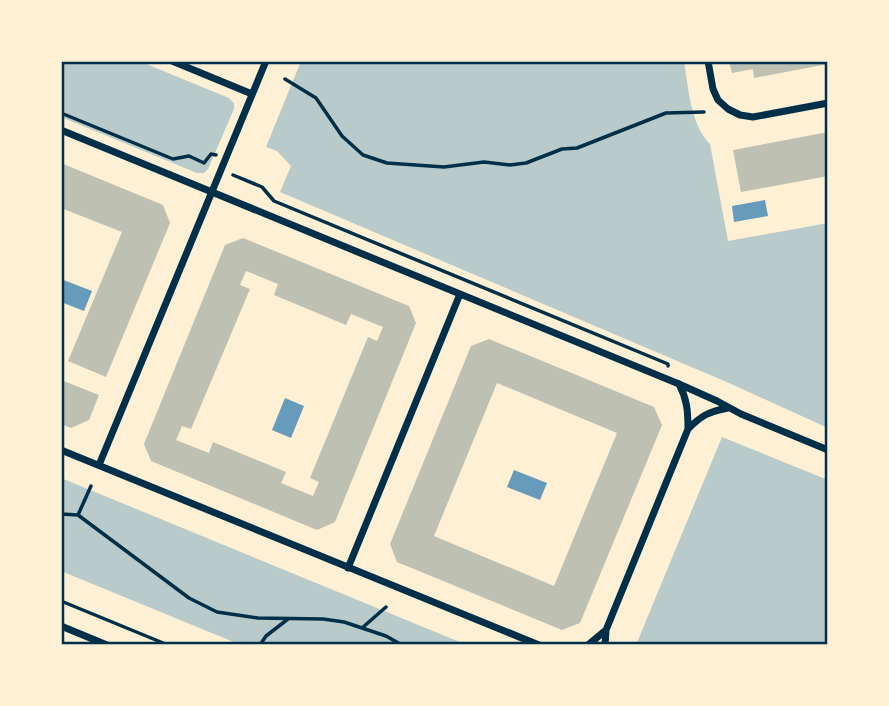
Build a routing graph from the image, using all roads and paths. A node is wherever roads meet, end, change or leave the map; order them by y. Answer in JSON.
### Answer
{"nodes":[{"id":1,"x":172,"y":61,"type":"edge"},
{"id":2,"x":266,"y":61,"type":"edge"},
{"id":3,"x":708,"y":61,"type":"edge"},
{"id":4,"x":285,"y":79,"type":"dead end"},
{"id":5,"x":252,"y":94,"type":"junction"},
{"id":6,"x":828,"y":103,"type":"edge"},
{"id":7,"x":704,"y":112,"type":"dead end"},
{"id":8,"x":61,"y":113,"type":"edge"},
{"id":9,"x":61,"y":130,"type":"edge"},
{"id":10,"x":226,"y":158,"type":"junction"},
{"id":11,"x":212,"y":192,"type":"junction"},
{"id":12,"x":460,"y":294,"type":"junction"},
{"id":13,"x":662,"y":377,"type":"junction"},
{"id":14,"x":679,"y":384,"type":"junction"},
{"id":15,"x":728,"y":408,"type":"junction"},
{"id":16,"x":688,"y":429,"type":"junction"},
{"id":17,"x":61,"y":450,"type":"edge"},
{"id":18,"x":828,"y":450,"type":"edge"},
{"id":19,"x":99,"y":466,"type":"junction"},
{"id":20,"x":91,"y":486,"type":"dead end"},
{"id":21,"x":61,"y":514,"type":"edge"},
{"id":22,"x":78,"y":515,"type":"junction"},
{"id":23,"x":348,"y":568,"type":"junction"},
{"id":24,"x":61,"y":601,"type":"edge"},
{"id":25,"x":386,"y":607,"type":"dead end"},
{"id":26,"x":289,"y":618,"type":"junction"},
{"id":27,"x":61,"y":626,"type":"edge"},
{"id":28,"x":362,"y":628,"type":"junction"},
{"id":29,"x":606,"y":630,"type":"junction"},
{"id":30,"x":107,"y":645,"type":"edge"},
{"id":31,"x":168,"y":645,"type":"edge"},
{"id":32,"x":260,"y":645,"type":"edge"},
{"id":33,"x":402,"y":645,"type":"edge"},
{"id":34,"x":539,"y":645,"type":"edge"},
{"id":35,"x":589,"y":645,"type":"edge"},
{"id":36,"x":605,"y":645,"type":"edge"}],
"edges":[{"from":1,"to":5,"type":"street"},
{"from":2,"to":5,"type":"street"},
{"from":3,"to":6,"type":"street"},
{"from":4,"to":7,"type":"path"},
{"from":5,"to":10,"type":"street"},
{"from":8,"to":10,"type":"path"},
{"from":9,"to":11,"type":"street"},
{"from":10,"to":11,"type":"street"},
{"from":10,"to":13,"type":"path"},
{"from":11,"to":12,"type":"street"},
{"from":11,"to":19,"type":"street"},
{"from":12,"to":13,"type":"street"},
{"from":12,"to":23,"type":"street"},
{"from":13,"to":14,"type":"street"},
{"from":14,"to":15,"type":"street"},
{"from":14,"to":16,"type":"street"},
{"from":15,"to":16,"type":"street"},
{"from":15,"to":18,"type":"street"},
{"from":16,"to":29,"type":"street"},
{"from":17,"to":19,"type":"street"},
{"from":19,"to":23,"type":"street"},
{"from":20,"to":22,"type":"path"},
{"from":21,"to":22,"type":"path"},
{"from":22,"to":26,"type":"path"},
{"from":23,"to":34,"type":"street"},
{"from":24,"to":31,"type":"path"},
{"from":25,"to":28,"type":"path"},
{"from":26,"to":28,"type":"path"},
{"from":26,"to":32,"type":"path"},
{"from":27,"to":30,"type":"street"},
{"from":28,"to":33,"type":"path"},
{"from":29,"to":35,"type":"street"},
{"from":29,"to":36,"type":"street"}]}
